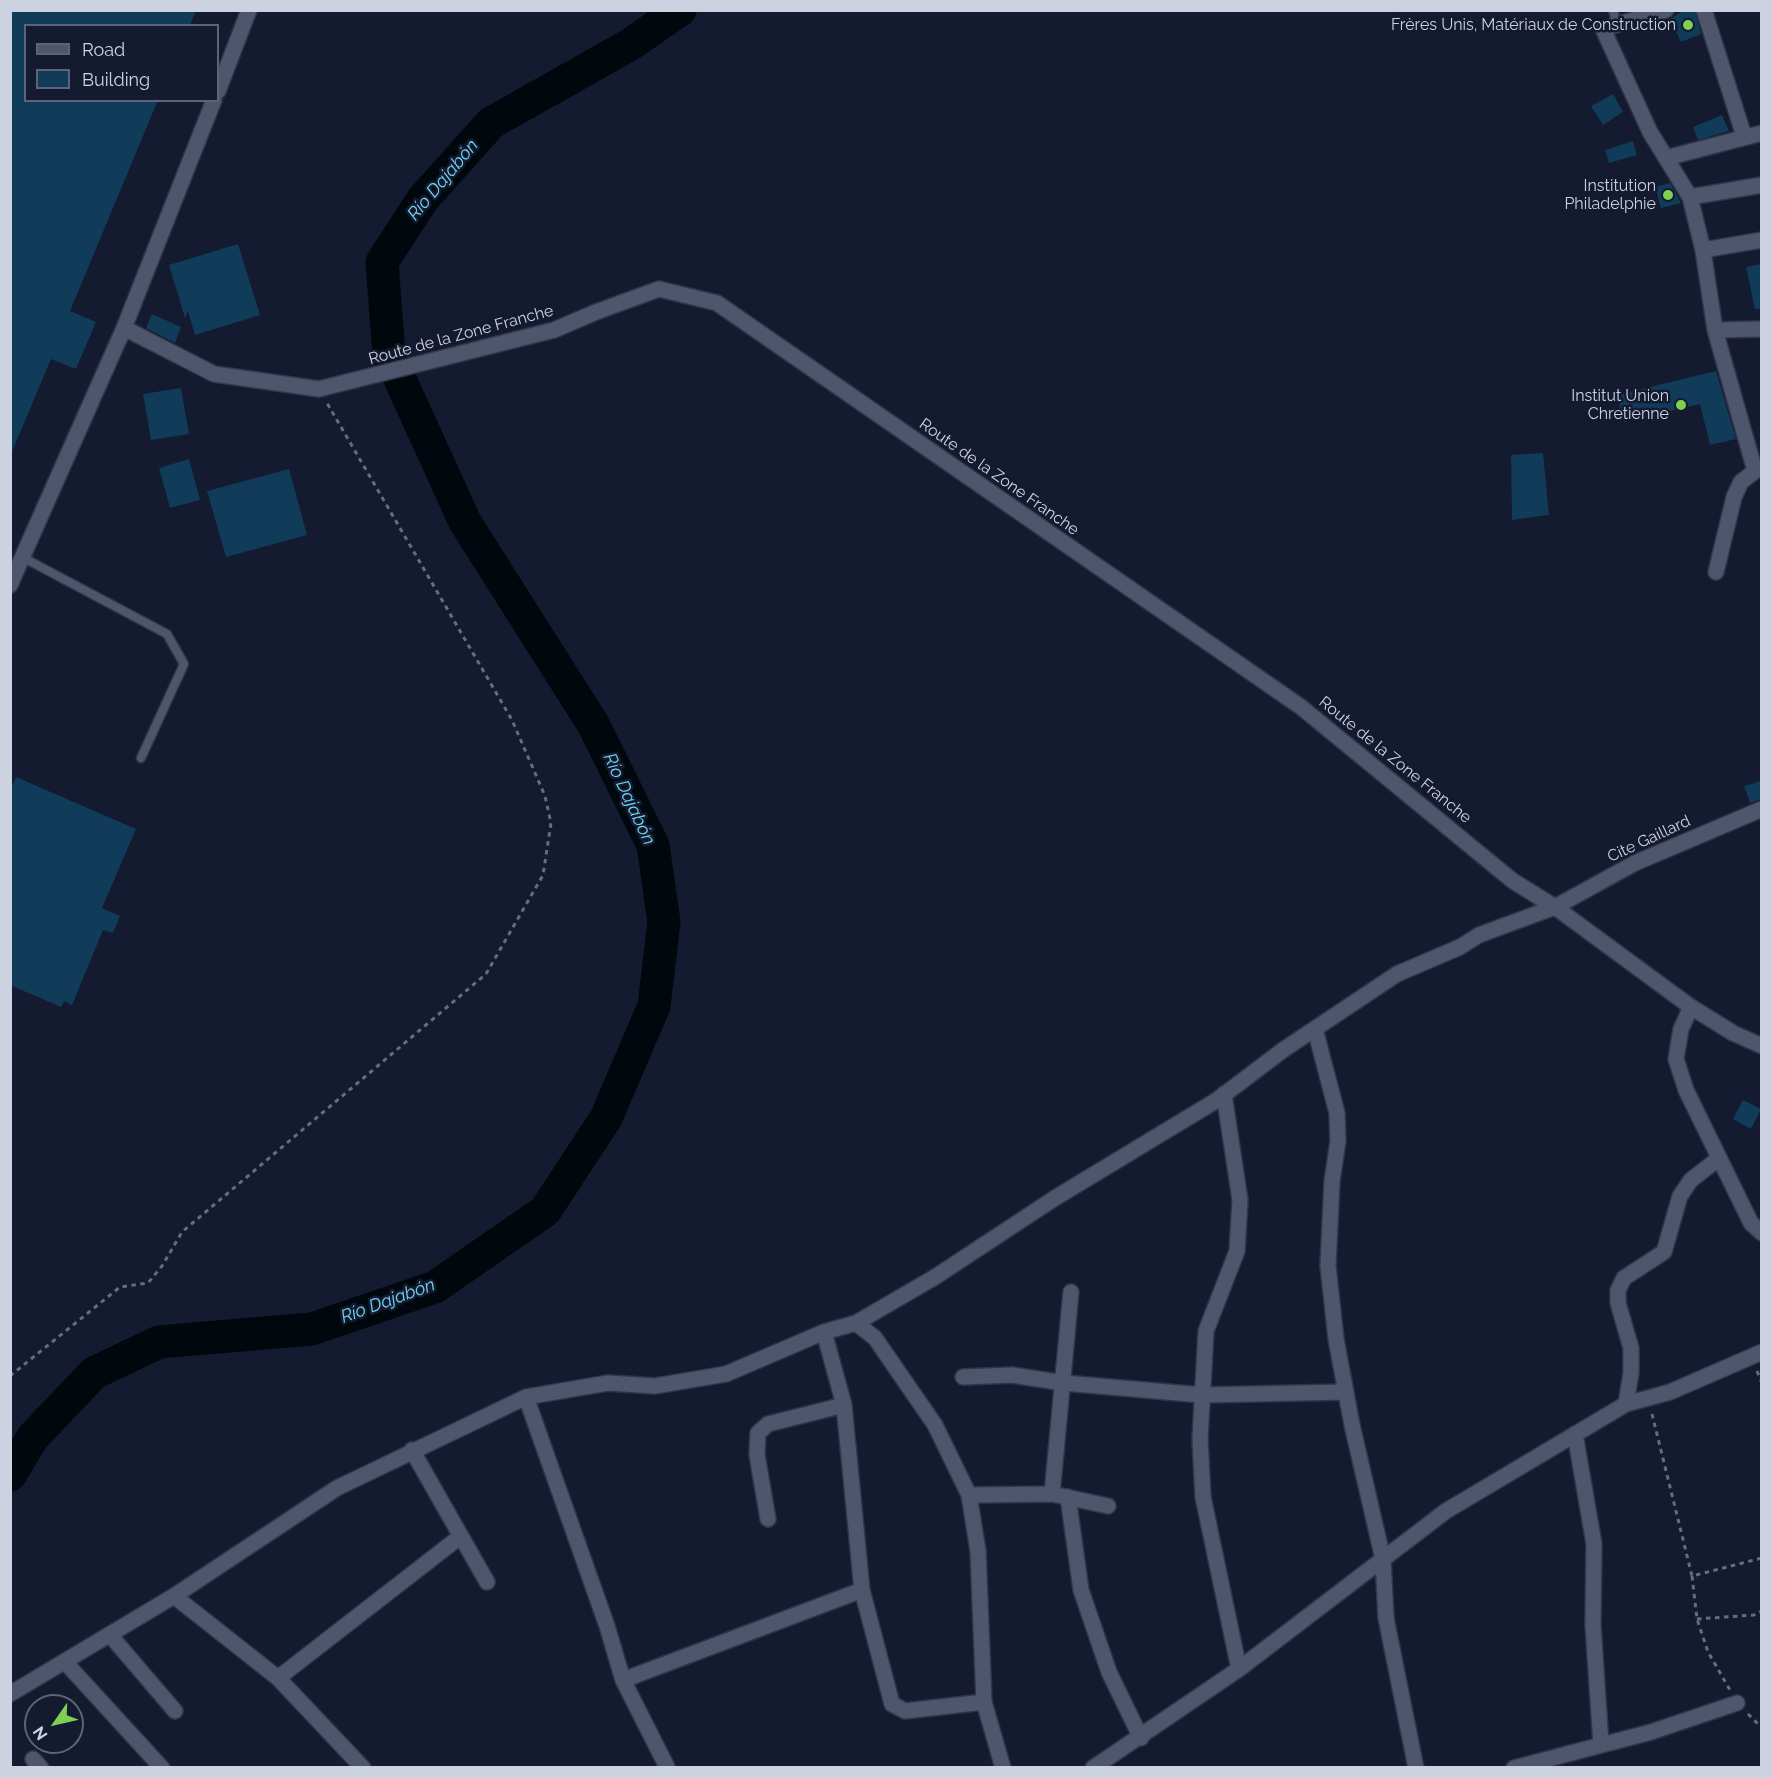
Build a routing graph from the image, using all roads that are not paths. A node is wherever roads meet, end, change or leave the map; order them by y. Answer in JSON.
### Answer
{"nodes":[{"id":1,"x":249,"y":10,"type":"edge"},
{"id":2,"x":1666,"y":10,"type":"edge"},
{"id":3,"x":1704,"y":10,"type":"edge"},
{"id":4,"x":1615,"y":18,"type":"edge"},
{"id":5,"x":219,"y":88,"type":"edge"},
{"id":6,"x":213,"y":102,"type":"edge"},
{"id":7,"x":1761,"y":133,"type":"edge"},
{"id":8,"x":1744,"y":136,"type":"junction"},
{"id":9,"x":1666,"y":158,"type":"junction"},
{"id":10,"x":1761,"y":185,"type":"edge"},
{"id":11,"x":1690,"y":197,"type":"junction"},
{"id":12,"x":1761,"y":240,"type":"edge"},
{"id":13,"x":1703,"y":250,"type":"junction"},
{"id":14,"x":124,"y":328,"type":"junction"},
{"id":15,"x":1761,"y":329,"type":"edge"},
{"id":16,"x":1716,"y":330,"type":"junction"},
{"id":17,"x":1758,"y":471,"type":"edge"},
{"id":18,"x":22,"y":557,"type":"junction"},
{"id":19,"x":1716,"y":572,"type":"dead end"},
{"id":20,"x":10,"y":585,"type":"edge"},
{"id":21,"x":141,"y":758,"type":"dead end"},
{"id":22,"x":1761,"y":809,"type":"edge"},
{"id":23,"x":1555,"y":907,"type":"junction"},
{"id":24,"x":1691,"y":1007,"type":"junction"},
{"id":25,"x":1315,"y":1029,"type":"junction"},
{"id":26,"x":1761,"y":1046,"type":"edge"},
{"id":27,"x":1224,"y":1094,"type":"junction"},
{"id":28,"x":1718,"y":1160,"type":"junction"},
{"id":29,"x":1761,"y":1233,"type":"edge"},
{"id":30,"x":1071,"y":1292,"type":"dead end"},
{"id":31,"x":856,"y":1323,"type":"junction"},
{"id":32,"x":824,"y":1332,"type":"junction"},
{"id":33,"x":1761,"y":1352,"type":"edge"},
{"id":34,"x":963,"y":1377,"type":"dead end"},
{"id":35,"x":1064,"y":1383,"type":"junction"},
{"id":36,"x":1346,"y":1392,"type":"junction"},
{"id":37,"x":1202,"y":1395,"type":"junction"},
{"id":38,"x":526,"y":1397,"type":"junction"},
{"id":39,"x":1626,"y":1404,"type":"junction"},
{"id":40,"x":844,"y":1405,"type":"junction"},
{"id":41,"x":1575,"y":1434,"type":"junction"},
{"id":42,"x":412,"y":1450,"type":"junction"},
{"id":43,"x":1052,"y":1494,"type":"junction"},
{"id":44,"x":969,"y":1496,"type":"junction"},
{"id":45,"x":1068,"y":1497,"type":"junction"},
{"id":46,"x":1108,"y":1506,"type":"dead end"},
{"id":47,"x":768,"y":1519,"type":"dead end"},
{"id":48,"x":461,"y":1536,"type":"junction"},
{"id":49,"x":1383,"y":1559,"type":"junction"},
{"id":50,"x":487,"y":1582,"type":"dead end"},
{"id":51,"x":862,"y":1590,"type":"junction"},
{"id":52,"x":174,"y":1596,"type":"junction"},
{"id":53,"x":110,"y":1635,"type":"junction"},
{"id":54,"x":65,"y":1662,"type":"junction"},
{"id":55,"x":1239,"y":1669,"type":"junction"},
{"id":56,"x":278,"y":1678,"type":"junction"},
{"id":57,"x":623,"y":1680,"type":"junction"},
{"id":58,"x":10,"y":1694,"type":"edge"},
{"id":59,"x":984,"y":1702,"type":"junction"},
{"id":60,"x":1737,"y":1703,"type":"road end"},
{"id":61,"x":175,"y":1711,"type":"dead end"},
{"id":62,"x":1141,"y":1738,"type":"junction"},
{"id":63,"x":1601,"y":1744,"type":"junction"},
{"id":64,"x":162,"y":1767,"type":"edge"},
{"id":65,"x":363,"y":1767,"type":"edge"},
{"id":66,"x":668,"y":1767,"type":"edge"},
{"id":67,"x":1003,"y":1767,"type":"edge"},
{"id":68,"x":1093,"y":1767,"type":"edge"},
{"id":69,"x":1416,"y":1767,"type":"edge"},
{"id":70,"x":1514,"y":1767,"type":"edge"}],
"edges":[{"from":1,"to":5,"type":"street"},
{"from":2,"to":4,"type":"street"},
{"from":3,"to":8,"type":"street"},
{"from":4,"to":9,"type":"street"},
{"from":6,"to":14,"type":"street"},
{"from":7,"to":8,"type":"street"},
{"from":8,"to":9,"type":"street"},
{"from":9,"to":11,"type":"street"},
{"from":10,"to":11,"type":"street"},
{"from":11,"to":13,"type":"street"},
{"from":12,"to":13,"type":"street"},
{"from":13,"to":16,"type":"street"},
{"from":14,"to":18,"type":"street"},
{"from":14,"to":23,"type":"street","name":"Route de la Zone Franche"},
{"from":15,"to":16,"type":"street"},
{"from":16,"to":17,"type":"street"},
{"from":17,"to":19,"type":"street"},
{"from":18,"to":20,"type":"street"},
{"from":18,"to":21,"type":"lane"},
{"from":22,"to":23,"type":"street","name":"Cite Gaillard"},
{"from":23,"to":24,"type":"street","name":"Route de la Zone Franche"},
{"from":23,"to":25,"type":"street","name":"Cite Gaillard"},
{"from":24,"to":26,"type":"street","name":"Route de la Zone Franche"},
{"from":24,"to":28,"type":"street"},
{"from":25,"to":27,"type":"street","name":"Cite Gaillard"},
{"from":25,"to":36,"type":"street"},
{"from":27,"to":31,"type":"street","name":"Cite Gaillard"},
{"from":27,"to":37,"type":"street"},
{"from":28,"to":29,"type":"street"},
{"from":28,"to":39,"type":"street"},
{"from":30,"to":35,"type":"street"},
{"from":31,"to":32,"type":"street","name":"Cite Gaillard"},
{"from":31,"to":44,"type":"street"},
{"from":32,"to":38,"type":"street","name":"Cite Gaillard"},
{"from":32,"to":40,"type":"street"},
{"from":33,"to":39,"type":"street"},
{"from":34,"to":35,"type":"street"},
{"from":35,"to":37,"type":"street"},
{"from":35,"to":43,"type":"street"},
{"from":36,"to":37,"type":"street"},
{"from":36,"to":49,"type":"street"},
{"from":37,"to":55,"type":"street"},
{"from":38,"to":42,"type":"street","name":"Cite Gaillard"},
{"from":38,"to":57,"type":"street"},
{"from":39,"to":41,"type":"street"},
{"from":40,"to":47,"type":"street"},
{"from":40,"to":51,"type":"street"},
{"from":41,"to":49,"type":"street"},
{"from":41,"to":63,"type":"street"},
{"from":42,"to":48,"type":"street"},
{"from":42,"to":52,"type":"street","name":"Cite Gaillard"},
{"from":43,"to":44,"type":"street"},
{"from":43,"to":45,"type":"street"},
{"from":44,"to":59,"type":"street"},
{"from":45,"to":46,"type":"street"},
{"from":45,"to":62,"type":"street"},
{"from":48,"to":50,"type":"street"},
{"from":48,"to":56,"type":"street"},
{"from":49,"to":55,"type":"street"},
{"from":49,"to":69,"type":"street"},
{"from":51,"to":57,"type":"street"},
{"from":51,"to":59,"type":"street"},
{"from":52,"to":53,"type":"street","name":"Cite Gaillard"},
{"from":52,"to":56,"type":"street"},
{"from":53,"to":54,"type":"street","name":"Cite Gaillard"},
{"from":53,"to":61,"type":"street"},
{"from":54,"to":58,"type":"street","name":"Cite Gaillard"},
{"from":54,"to":64,"type":"street"},
{"from":55,"to":62,"type":"street"},
{"from":56,"to":65,"type":"street"},
{"from":57,"to":66,"type":"street"},
{"from":59,"to":67,"type":"street"},
{"from":60,"to":63,"type":"street"},
{"from":62,"to":68,"type":"street"},
{"from":63,"to":70,"type":"street"}]}
